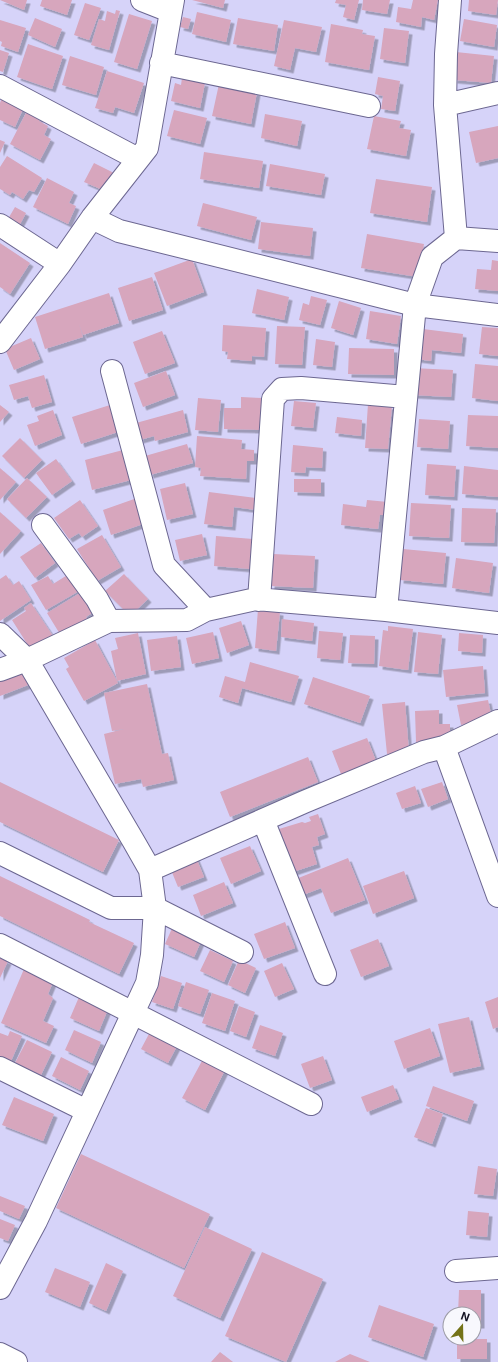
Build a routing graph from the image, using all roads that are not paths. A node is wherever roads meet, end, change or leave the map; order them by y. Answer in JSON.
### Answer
{"nodes":[{"id":1,"x":142,"y":0,"type":"edge"},
{"id":2,"x":450,"y":0,"type":"edge"},
{"id":3,"x":172,"y":6,"type":"edge"},
{"id":4,"x":161,"y":63,"type":"junction"},
{"id":5,"x":0,"y":86,"type":"edge"},
{"id":6,"x":498,"y":93,"type":"edge"},
{"id":7,"x":445,"y":104,"type":"junction"},
{"id":8,"x":369,"y":106,"type":"dead end"},
{"id":9,"x":138,"y":159,"type":"junction"},
{"id":10,"x":92,"y":218,"type":"junction"},
{"id":11,"x":0,"y":225,"type":"edge"},
{"id":12,"x":456,"y":238,"type":"junction"},
{"id":13,"x":498,"y":241,"type":"edge"},
{"id":14,"x":60,"y":264,"type":"junction"},
{"id":15,"x":415,"y":305,"type":"junction"},
{"id":16,"x":498,"y":315,"type":"edge"},
{"id":17,"x":0,"y":342,"type":"edge"},
{"id":18,"x":112,"y":371,"type":"dead end"},
{"id":19,"x":406,"y":397,"type":"junction"},
{"id":20,"x":43,"y":525,"type":"dead end"},
{"id":21,"x":259,"y":600,"type":"junction"},
{"id":22,"x":206,"y":610,"type":"junction"},
{"id":23,"x":386,"y":610,"type":"junction"},
{"id":24,"x":109,"y":621,"type":"junction"},
{"id":25,"x":498,"y":622,"type":"edge"},
{"id":26,"x":0,"y":634,"type":"edge"},
{"id":27,"x":27,"y":660,"type":"junction"},
{"id":28,"x":0,"y":670,"type":"edge"},
{"id":29,"x":498,"y":721,"type":"edge"},
{"id":30,"x":444,"y":747,"type":"junction"},
{"id":31,"x":263,"y":820,"type":"junction"},
{"id":32,"x":0,"y":853,"type":"edge"},
{"id":33,"x":150,"y":870,"type":"junction"},
{"id":34,"x":498,"y":896,"type":"edge"},
{"id":35,"x":155,"y":908,"type":"junction"},
{"id":36,"x":0,"y":944,"type":"edge"},
{"id":37,"x":242,"y":952,"type":"dead end"},
{"id":38,"x":325,"y":974,"type":"dead end"},
{"id":39,"x":133,"y":1012,"type":"junction"},
{"id":40,"x":0,"y":1068,"type":"edge"},
{"id":41,"x":311,"y":1104,"type":"dead end"},
{"id":42,"x":88,"y":1111,"type":"junction"},
{"id":43,"x":498,"y":1268,"type":"edge"},
{"id":44,"x":456,"y":1271,"type":"dead end"},
{"id":45,"x":0,"y":1288,"type":"edge"},
{"id":46,"x":0,"y":1354,"type":"edge"},
{"id":47,"x":16,"y":1362,"type":"edge"}],
"edges":[{"from":1,"to":3,"type":"street"},
{"from":2,"to":7,"type":"street"},
{"from":3,"to":4,"type":"street"},
{"from":4,"to":8,"type":"street"},
{"from":4,"to":9,"type":"street"},
{"from":5,"to":9,"type":"street"},
{"from":6,"to":7,"type":"street"},
{"from":7,"to":12,"type":"street"},
{"from":9,"to":10,"type":"street"},
{"from":10,"to":14,"type":"street"},
{"from":10,"to":15,"type":"street"},
{"from":11,"to":14,"type":"street"},
{"from":12,"to":13,"type":"street"},
{"from":12,"to":15,"type":"street"},
{"from":14,"to":17,"type":"street"},
{"from":15,"to":16,"type":"street"},
{"from":15,"to":19,"type":"street"},
{"from":18,"to":22,"type":"street"},
{"from":19,"to":21,"type":"street"},
{"from":19,"to":23,"type":"street"},
{"from":20,"to":24,"type":"street"},
{"from":21,"to":22,"type":"street"},
{"from":21,"to":23,"type":"street"},
{"from":22,"to":24,"type":"street"},
{"from":23,"to":25,"type":"street"},
{"from":24,"to":27,"type":"street"},
{"from":26,"to":27,"type":"street"},
{"from":27,"to":28,"type":"street"},
{"from":27,"to":33,"type":"street"},
{"from":29,"to":30,"type":"street"},
{"from":30,"to":31,"type":"street"},
{"from":30,"to":34,"type":"street"},
{"from":31,"to":33,"type":"street"},
{"from":31,"to":38,"type":"street"},
{"from":32,"to":35,"type":"street"},
{"from":33,"to":35,"type":"street"},
{"from":35,"to":37,"type":"street"},
{"from":35,"to":39,"type":"street"},
{"from":36,"to":39,"type":"street"},
{"from":39,"to":41,"type":"street"},
{"from":39,"to":42,"type":"street"},
{"from":40,"to":42,"type":"street"},
{"from":42,"to":45,"type":"street"},
{"from":43,"to":44,"type":"street"},
{"from":46,"to":47,"type":"street"}]}
